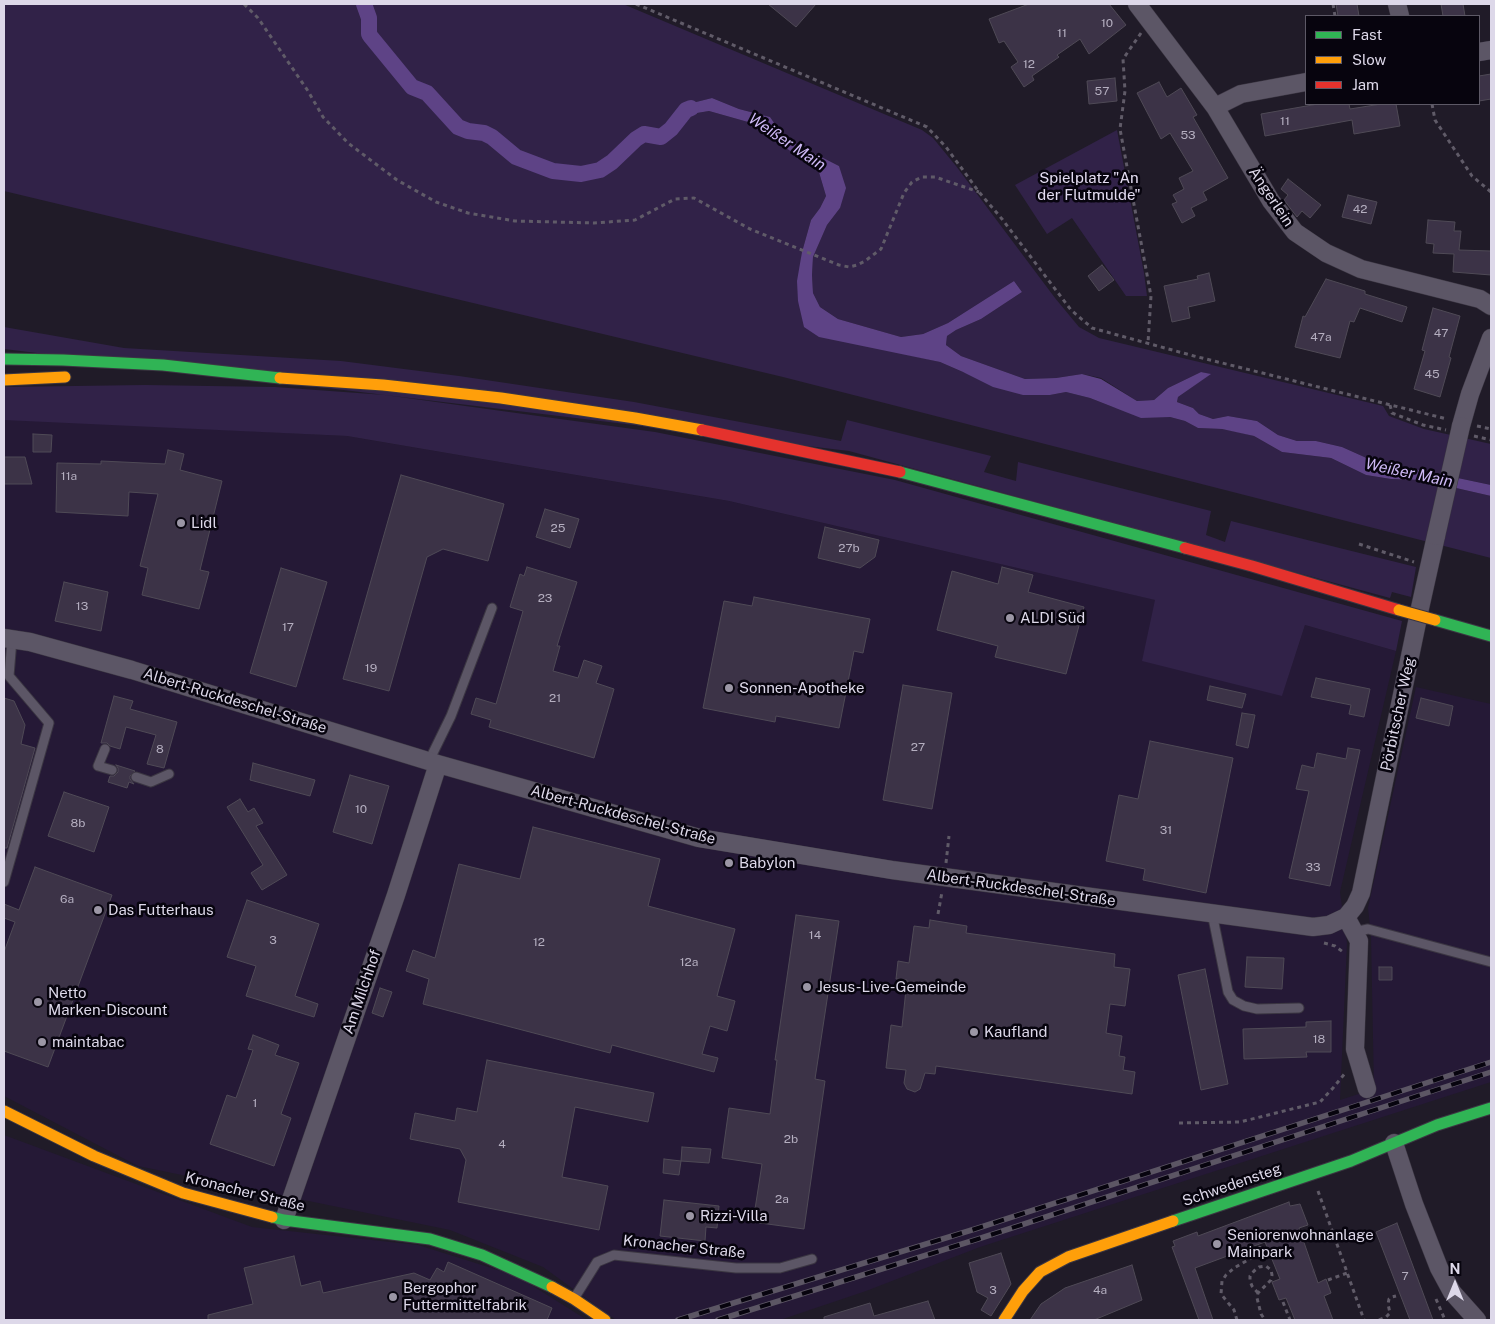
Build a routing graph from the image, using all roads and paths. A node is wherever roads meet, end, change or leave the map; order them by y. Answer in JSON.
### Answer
{"nodes":[{"id":1,"x":244,"y":4,"type":"edge"},
{"id":2,"x":636,"y":4,"type":"edge"},
{"id":3,"x":1144,"y":12,"type":"edge"},
{"id":4,"x":1305,"y":82,"type":"edge"},
{"id":5,"x":1432,"y":105,"type":"edge"},
{"id":6,"x":1215,"y":107,"type":"junction"},
{"id":7,"x":979,"y":192,"type":"junction"},
{"id":8,"x":1491,"y":192,"type":"edge"},
{"id":9,"x":1491,"y":306,"type":"edge"},
{"id":10,"x":1491,"y":338,"type":"edge"},
{"id":11,"x":1148,"y":344,"type":"junction"},
{"id":12,"x":4,"y":359,"type":"edge"},
{"id":13,"x":258,"y":376,"type":"junction"},
{"id":14,"x":73,"y":377,"type":"dead end"},
{"id":15,"x":173,"y":378,"type":"dead end"},
{"id":16,"x":4,"y":380,"type":"edge"},
{"id":17,"x":1390,"y":405,"type":"junction"},
{"id":18,"x":1457,"y":426,"type":"junction"},
{"id":19,"x":1476,"y":437,"type":"dead end"},
{"id":20,"x":1491,"y":440,"type":"edge"},
{"id":21,"x":1359,"y":544,"type":"dead end"},
{"id":22,"x":1429,"y":567,"type":"junction"},
{"id":23,"x":492,"y":608,"type":"dead end"},
{"id":24,"x":1491,"y":636,"type":"edge"},
{"id":25,"x":8,"y":639,"type":"edge"},
{"id":26,"x":105,"y":749,"type":"dead end"},
{"id":27,"x":434,"y":763,"type":"junction"},
{"id":28,"x":112,"y":770,"type":"dead end"},
{"id":29,"x":169,"y":774,"type":"dead end"},
{"id":30,"x":136,"y":777,"type":"dead end"},
{"id":31,"x":4,"y":882,"type":"edge"},
{"id":32,"x":1212,"y":913,"type":"junction"},
{"id":33,"x":1350,"y":924,"type":"junction"},
{"id":34,"x":1491,"y":962,"type":"edge"},
{"id":35,"x":1299,"y":1008,"type":"dead end"},
{"id":36,"x":1367,"y":1089,"type":"dead end"},
{"id":37,"x":1491,"y":1108,"type":"edge"},
{"id":38,"x":4,"y":1111,"type":"edge"},
{"id":39,"x":1394,"y":1143,"type":"junction"},
{"id":40,"x":1312,"y":1174,"type":"junction"},
{"id":41,"x":284,"y":1220,"type":"junction"},
{"id":42,"x":1260,"y":1246,"type":"dead end"},
{"id":43,"x":812,"y":1260,"type":"dead end"},
{"id":44,"x":1347,"y":1273,"type":"junction"},
{"id":45,"x":1328,"y":1280,"type":"dead end"},
{"id":46,"x":1258,"y":1293,"type":"junction"},
{"id":47,"x":1396,"y":1296,"type":"dead end"},
{"id":48,"x":574,"y":1300,"type":"junction"},
{"id":49,"x":1283,"y":1302,"type":"dead end"},
{"id":50,"x":604,"y":1320,"type":"edge"},
{"id":51,"x":1004,"y":1320,"type":"edge"},
{"id":52,"x":1237,"y":1320,"type":"edge"},
{"id":53,"x":1265,"y":1320,"type":"edge"},
{"id":54,"x":1290,"y":1320,"type":"edge"},
{"id":55,"x":1364,"y":1320,"type":"edge"},
{"id":56,"x":1380,"y":1320,"type":"edge"},
{"id":57,"x":1477,"y":1320,"type":"edge"}],
"edges":[{"from":1,"to":7,"type":"path"},
{"from":2,"to":7,"type":"path"},
{"from":3,"to":6,"type":"street","name":"Ängerlein"},
{"from":3,"to":11,"type":"path"},
{"from":4,"to":6,"type":"street"},
{"from":5,"to":8,"type":"path"},
{"from":6,"to":9,"type":"street","name":"Ängerlein"},
{"from":7,"to":11,"type":"path"},
{"from":10,"to":18,"type":"street","name":"Pörbitscher Weg"},
{"from":11,"to":17,"type":"path"},
{"from":12,"to":13,"type":"main road"},
{"from":13,"to":15,"type":"main road"},
{"from":13,"to":24,"type":"main road","bridge":true},
{"from":14,"to":16,"type":"main road"},
{"from":17,"to":18,"type":"path"},
{"from":17,"to":18,"type":"path"},
{"from":18,"to":22,"type":"street","name":"Pörbitscher Weg","bridge":true},
{"from":19,"to":20,"type":"path"},
{"from":21,"to":22,"type":"path"},
{"from":22,"to":33,"type":"street","name":"Pörbitscher Weg"},
{"from":23,"to":27,"type":"lane"},
{"from":25,"to":27,"type":"street","name":"Albert-Ruckdeschel-Straße"},
{"from":25,"to":31,"type":"lane"},
{"from":26,"to":28,"type":"lane"},
{"from":27,"to":32,"type":"street","name":"Albert-Ruckdeschel-Straße"},
{"from":27,"to":41,"type":"street","name":"Am Milchhof"},
{"from":29,"to":30,"type":"lane"},
{"from":32,"to":33,"type":"street","name":"Albert-Ruckdeschel-Straße"},
{"from":32,"to":35,"type":"lane"},
{"from":33,"to":34,"type":"lane"},
{"from":33,"to":36,"type":"street"},
{"from":37,"to":39,"type":"main road","name":"Schwedensteg"},
{"from":38,"to":41,"type":"main road","name":"Kronacher Straße"},
{"from":39,"to":40,"type":"main road","name":"Schwedensteg"},
{"from":39,"to":57,"type":"street"},
{"from":40,"to":44,"type":"path"},
{"from":40,"to":51,"type":"main road","name":"Schwedensteg"},
{"from":41,"to":48,"type":"main road","name":"Kronacher Straße"},
{"from":42,"to":52,"type":"path"},
{"from":43,"to":48,"type":"lane","name":"Kronacher Straße"},
{"from":44,"to":45,"type":"path"},
{"from":44,"to":55,"type":"path"},
{"from":46,"to":46,"type":"path"},
{"from":46,"to":53,"type":"path"},
{"from":47,"to":56,"type":"path"},
{"from":48,"to":50,"type":"main road","name":"Kronacher Straße"},
{"from":49,"to":54,"type":"path"}]}
